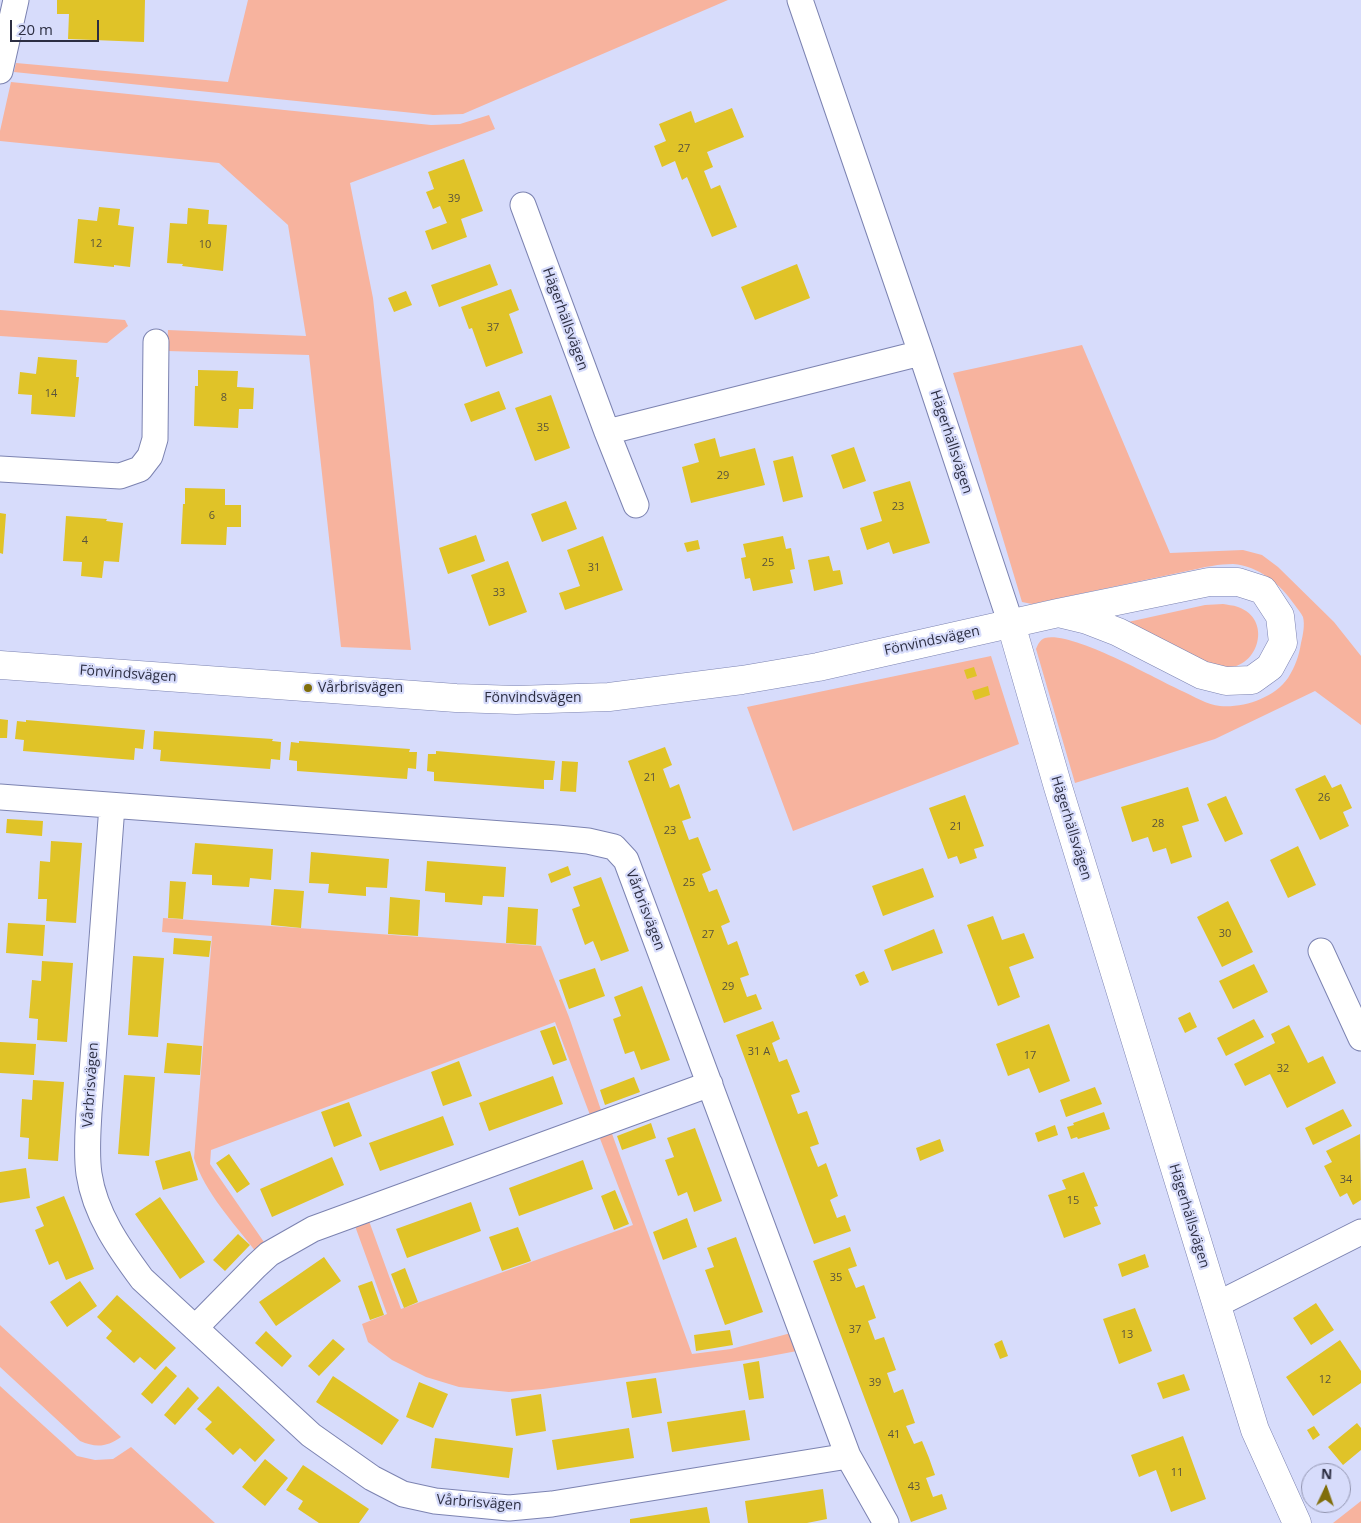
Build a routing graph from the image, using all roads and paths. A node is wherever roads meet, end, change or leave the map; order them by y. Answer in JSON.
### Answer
{"nodes":[{"id":1,"x":16,"y":0,"type":"edge"},
{"id":2,"x":800,"y":0,"type":"edge"},
{"id":3,"x":0,"y":71,"type":"edge"},
{"id":4,"x":523,"y":205,"type":"dead end"},
{"id":5,"x":156,"y":342,"type":"dead end"},
{"id":6,"x":922,"y":353,"type":"junction"},
{"id":7,"x":607,"y":432,"type":"junction"},
{"id":8,"x":0,"y":469,"type":"edge"},
{"id":9,"x":636,"y":505,"type":"dead end"},
{"id":10,"x":1058,"y":613,"type":"junction"},
{"id":11,"x":1011,"y":624,"type":"junction"},
{"id":12,"x":0,"y":665,"type":"edge"},
{"id":13,"x":0,"y":797,"type":"edge"},
{"id":14,"x":112,"y":806,"type":"junction"},
{"id":15,"x":1320,"y":951,"type":"dead end"},
{"id":16,"x":1361,"y":1038,"type":"edge"},
{"id":17,"x":710,"y":1084,"type":"junction"},
{"id":18,"x":1361,"y":1232,"type":"edge"},
{"id":19,"x":1216,"y":1305,"type":"junction"},
{"id":20,"x":195,"y":1328,"type":"junction"},
{"id":21,"x":848,"y":1456,"type":"junction"},
{"id":22,"x":886,"y":1523,"type":"edge"},
{"id":23,"x":1297,"y":1523,"type":"edge"}],
"edges":[{"from":1,"to":3,"type":"street"},
{"from":2,"to":6,"type":"street","name":"Hägerhällsvägen"},
{"from":4,"to":7,"type":"street","name":"Hägerhällsvägen"},
{"from":5,"to":8,"type":"street"},
{"from":6,"to":7,"type":"street"},
{"from":6,"to":11,"type":"street","name":"Hägerhällsvägen"},
{"from":7,"to":9,"type":"street","name":"Hägerhällsvägen"},
{"from":10,"to":10,"type":"street","name":"Fönvindsvägen"},
{"from":10,"to":11,"type":"street","name":"Fönvindsvägen"},
{"from":11,"to":12,"type":"street","name":"Fönvindsvägen"},
{"from":11,"to":19,"type":"street","name":"Hägerhällsvägen"},
{"from":13,"to":14,"type":"street","name":"Vårbrisvägen"},
{"from":14,"to":17,"type":"street","name":"Vårbrisvägen"},
{"from":14,"to":20,"type":"street","name":"Vårbrisvägen"},
{"from":15,"to":16,"type":"street"},
{"from":17,"to":20,"type":"street"},
{"from":17,"to":21,"type":"street","name":"Vårbrisvägen"},
{"from":18,"to":19,"type":"street"},
{"from":19,"to":23,"type":"street","name":"Hägerhällsvägen"},
{"from":20,"to":21,"type":"street","name":"Vårbrisvägen"},
{"from":21,"to":22,"type":"street","name":"Vårbrisvägen"}]}
